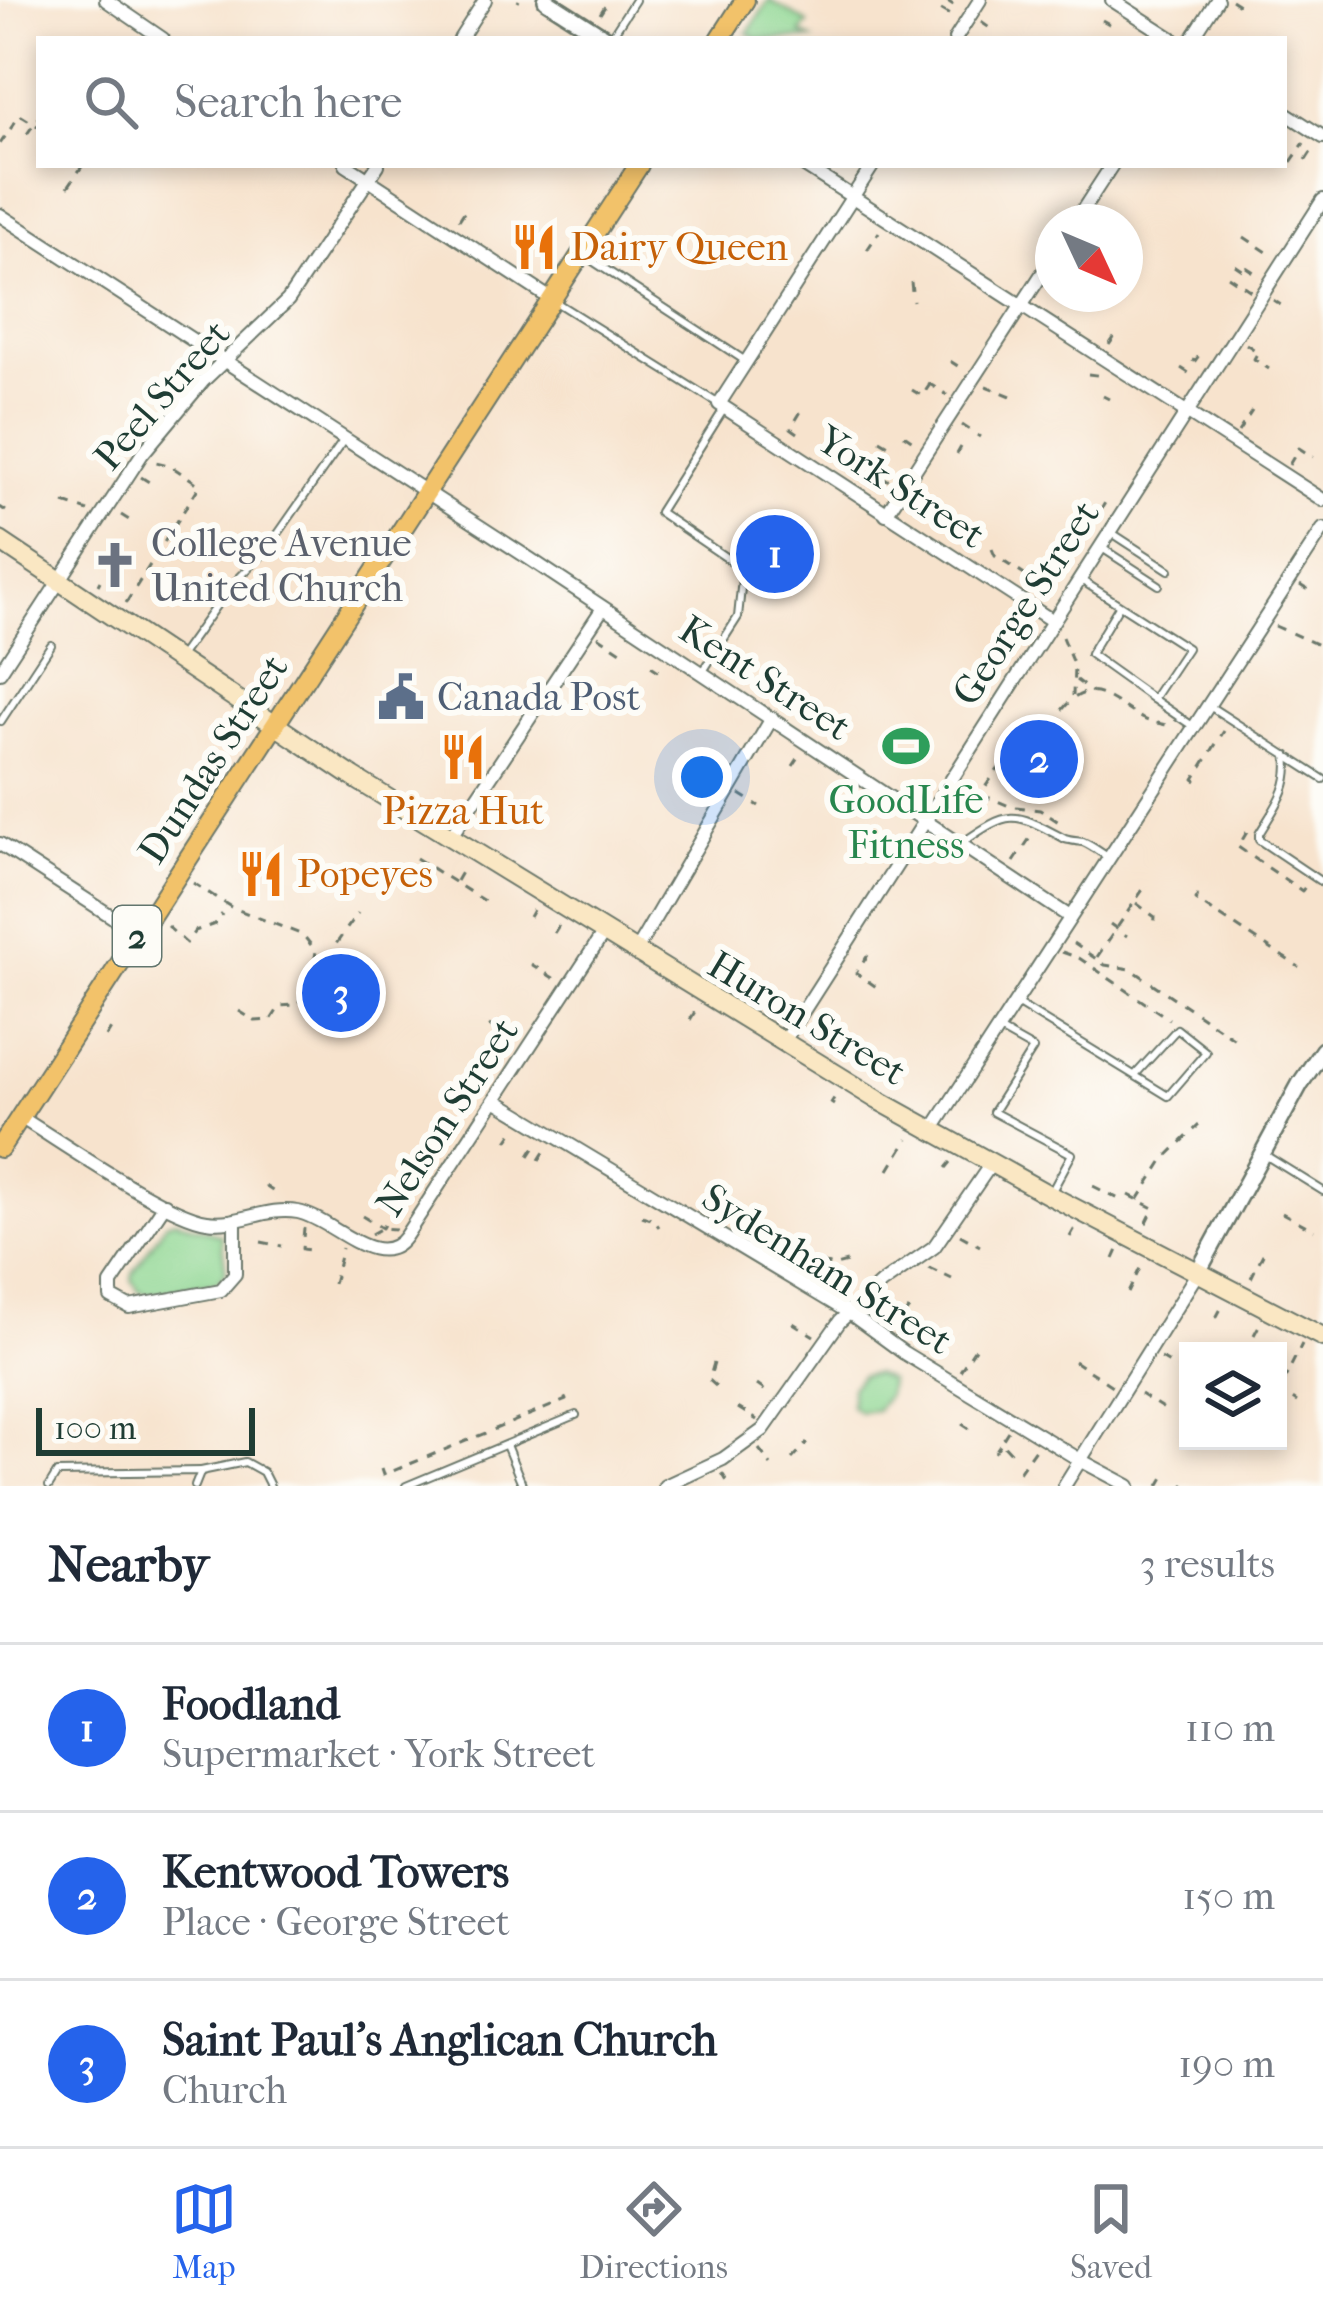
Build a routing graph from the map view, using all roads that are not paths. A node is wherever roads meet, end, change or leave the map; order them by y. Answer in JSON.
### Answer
{"nodes":[{"id":1,"x":106,"y":0,"type":"edge"},
{"id":2,"x":485,"y":0,"type":"edge"},
{"id":3,"x":547,"y":0,"type":"edge"},
{"id":4,"x":635,"y":0,"type":"edge"},
{"id":5,"x":745,"y":0,"type":"edge"},
{"id":6,"x":980,"y":0,"type":"edge"},
{"id":7,"x":1112,"y":0,"type":"edge"},
{"id":8,"x":1217,"y":0,"type":"edge"},
{"id":9,"x":159,"y":36,"type":"edge"},
{"id":10,"x":462,"y":36,"type":"edge"},
{"id":11,"x":604,"y":36,"type":"edge"},
{"id":12,"x":611,"y":36,"type":"edge"},
{"id":13,"x":722,"y":36,"type":"edge"},
{"id":14,"x":957,"y":36,"type":"edge"},
{"id":15,"x":1168,"y":36,"type":"edge"},
{"id":16,"x":1194,"y":36,"type":"edge"},
{"id":17,"x":1287,"y":114,"type":"edge"},
{"id":18,"x":1320,"y":141,"type":"edge"},
{"id":19,"x":350,"y":168,"type":"edge"},
{"id":20,"x":376,"y":168,"type":"edge"},
{"id":21,"x":637,"y":168,"type":"edge"},
{"id":22,"x":808,"y":168,"type":"edge"},
{"id":23,"x":871,"y":168,"type":"edge"},
{"id":24,"x":1110,"y":168,"type":"edge"},
{"id":25,"x":368,"y":180,"type":"junction"},
{"id":26,"x":853,"y":197,"type":"junction"},
{"id":27,"x":1323,"y":200,"type":"edge"},
{"id":28,"x":1087,"y":204,"type":"edge"},
{"id":29,"x":0,"y":215,"type":"edge"},
{"id":30,"x":582,"y":254,"type":"junction"},
{"id":31,"x":1035,"y":284,"type":"edge"},
{"id":32,"x":551,"y":299,"type":"junction"},
{"id":33,"x":1021,"y":306,"type":"junction"},
{"id":34,"x":225,"y":360,"type":"junction"},
{"id":35,"x":747,"y":362,"type":"junction"},
{"id":36,"x":722,"y":406,"type":"junction"},
{"id":37,"x":1186,"y":412,"type":"junction"},
{"id":38,"x":345,"y":439,"type":"junction"},
{"id":39,"x":427,"y":492,"type":"junction"},
{"id":40,"x":1323,"y":500,"type":"edge"},
{"id":41,"x":886,"y":514,"type":"junction"},
{"id":42,"x":1323,"y":529,"type":"edge"},
{"id":43,"x":1108,"y":531,"type":"junction"},
{"id":44,"x":0,"y":541,"type":"edge"},
{"id":45,"x":1099,"y":546,"type":"junction"},
{"id":46,"x":1169,"y":570,"type":"dead end"},
{"id":47,"x":1078,"y":578,"type":"junction"},
{"id":48,"x":59,"y":579,"type":"junction"},
{"id":49,"x":1160,"y":585,"type":"dead end"},
{"id":50,"x":1120,"y":605,"type":"junction"},
{"id":51,"x":603,"y":608,"type":"junction"},
{"id":52,"x":1053,"y":626,"type":"junction"},
{"id":53,"x":51,"y":644,"type":"dead end"},
{"id":54,"x":179,"y":658,"type":"junction"},
{"id":55,"x":0,"y":671,"type":"edge"},
{"id":56,"x":702,"y":673,"type":"junction"},
{"id":57,"x":1153,"y":700,"type":"junction"},
{"id":58,"x":1208,"y":705,"type":"junction"},
{"id":59,"x":772,"y":718,"type":"junction"},
{"id":60,"x":1,"y":721,"type":"edge"},
{"id":61,"x":274,"y":724,"type":"junction"},
{"id":62,"x":1194,"y":727,"type":"junction"},
{"id":63,"x":1287,"y":755,"type":"junction"},
{"id":64,"x":1323,"y":779,"type":"edge"},
{"id":65,"x":924,"y":818,"type":"junction"},
{"id":66,"x":449,"y":839,"type":"junction"},
{"id":67,"x":962,"y":843,"type":"junction"},
{"id":68,"x":0,"y":844,"type":"edge"},
{"id":69,"x":1108,"y":857,"type":"junction"},
{"id":70,"x":1323,"y":883,"type":"edge"},
{"id":71,"x":1070,"y":916,"type":"junction"},
{"id":72,"x":139,"y":934,"type":"junction"},
{"id":73,"x":603,"y":934,"type":"junction"},
{"id":74,"x":635,"y":952,"type":"junction"},
{"id":75,"x":1015,"y":1002,"type":"junction"},
{"id":76,"x":998,"y":1029,"type":"junction"},
{"id":77,"x":784,"y":1041,"type":"junction"},
{"id":78,"x":1323,"y":1050,"type":"edge"},
{"id":79,"x":1135,"y":1075,"type":"junction"},
{"id":80,"x":495,"y":1100,"type":"junction"},
{"id":81,"x":20,"y":1117,"type":"junction"},
{"id":82,"x":931,"y":1132,"type":"junction"},
{"id":83,"x":0,"y":1148,"type":"edge"},
{"id":84,"x":1263,"y":1154,"type":"junction"},
{"id":85,"x":991,"y":1164,"type":"junction"},
{"id":86,"x":1323,"y":1191,"type":"edge"},
{"id":87,"x":1049,"y":1196,"type":"junction"},
{"id":88,"x":165,"y":1204,"type":"junction"},
{"id":89,"x":235,"y":1223,"type":"junction"},
{"id":90,"x":1198,"y":1272,"type":"junction"},
{"id":91,"x":848,"y":1312,"type":"junction"},
{"id":92,"x":1315,"y":1332,"type":"edge"},
{"id":93,"x":576,"y":1415,"type":"dead end"},
{"id":94,"x":506,"y":1444,"type":"junction"},
{"id":95,"x":1080,"y":1460,"type":"junction"},
{"id":96,"x":201,"y":1471,"type":"junction"},
{"id":97,"x":49,"y":1486,"type":"edge"},
{"id":98,"x":194,"y":1486,"type":"edge"},
{"id":99,"x":271,"y":1486,"type":"edge"},
{"id":100,"x":406,"y":1486,"type":"edge"},
{"id":101,"x":523,"y":1486,"type":"edge"},
{"id":102,"x":665,"y":1486,"type":"edge"},
{"id":103,"x":1064,"y":1486,"type":"edge"},
{"id":104,"x":1130,"y":1486,"type":"edge"}],
"edges":[{"from":1,"to":9,"type":"street"},
{"from":2,"to":10,"type":"street"},
{"from":3,"to":11,"type":"street"},
{"from":4,"to":12,"type":"lane"},
{"from":5,"to":13,"type":"main road"},
{"from":6,"to":14,"type":"street"},
{"from":7,"to":15,"type":"street"},
{"from":8,"to":16,"type":"street"},
{"from":17,"to":18,"type":"street"},
{"from":19,"to":25,"type":"street"},
{"from":20,"to":25,"type":"street","name":"Peel Street"},
{"from":21,"to":30,"type":"main road","name":"Dundas Street","number":"2"},
{"from":22,"to":26,"type":"street"},
{"from":23,"to":26,"type":"street"},
{"from":24,"to":28,"type":"street"},
{"from":25,"to":32,"type":"street"},
{"from":25,"to":34,"type":"street","name":"Peel Street"},
{"from":26,"to":33,"type":"street"},
{"from":26,"to":35,"type":"street"},
{"from":27,"to":37,"type":"street","name":"George Street"},
{"from":29,"to":34,"type":"street","name":"Kent Street"},
{"from":30,"to":32,"type":"main road","name":"Dundas Street","number":"2"},
{"from":30,"to":35,"type":"lane"},
{"from":31,"to":33,"type":"street"},
{"from":32,"to":36,"type":"lane"},
{"from":32,"to":39,"type":"main road","name":"Dundas Street","number":"2"},
{"from":33,"to":37,"type":"street"},
{"from":33,"to":41,"type":"street"},
{"from":34,"to":38,"type":"street","name":"Kent Street"},
{"from":34,"to":48,"type":"street","name":"Peel Street"},
{"from":35,"to":36,"type":"street"},
{"from":36,"to":41,"type":"street","name":"York Street"},
{"from":36,"to":56,"type":"lane"},
{"from":37,"to":40,"type":"street"},
{"from":37,"to":43,"type":"street","name":"George Street"},
{"from":38,"to":39,"type":"street","name":"Kent Street"},
{"from":38,"to":54,"type":"lane"},
{"from":39,"to":51,"type":"street","name":"Kent Street"},
{"from":39,"to":61,"type":"main road","name":"Dundas Street","number":"2"},
{"from":41,"to":52,"type":"street","name":"York Street"},
{"from":42,"to":58,"type":"street"},
{"from":43,"to":45,"type":"street","name":"George Street"},
{"from":43,"to":46,"type":"lane"},
{"from":44,"to":48,"type":"main road","name":"Huron Street"},
{"from":45,"to":47,"type":"street","name":"George Street"},
{"from":45,"to":49,"type":"lane"},
{"from":47,"to":50,"type":"lane"},
{"from":47,"to":52,"type":"street","name":"George Street"},
{"from":48,"to":54,"type":"main road","name":"Huron Street"},
{"from":48,"to":55,"type":"street","name":"Peel Street"},
{"from":50,"to":57,"type":"lane"},
{"from":50,"to":57,"type":"lane"},
{"from":51,"to":56,"type":"street","name":"Kent Street"},
{"from":51,"to":66,"type":"street"},
{"from":52,"to":65,"type":"street","name":"George Street"},
{"from":53,"to":60,"type":"lane"},
{"from":54,"to":61,"type":"main road","name":"Huron Street"},
{"from":56,"to":59,"type":"street","name":"Kent Street"},
{"from":57,"to":62,"type":"lane"},
{"from":58,"to":62,"type":"street"},
{"from":58,"to":63,"type":"lane"},
{"from":59,"to":65,"type":"street","name":"Kent Street"},
{"from":59,"to":74,"type":"street"},
{"from":61,"to":66,"type":"main road","name":"Huron Street"},
{"from":61,"to":72,"type":"main road","name":"Dundas Street","number":"2"},
{"from":62,"to":69,"type":"street"},
{"from":63,"to":64,"type":"lane"},
{"from":63,"to":70,"type":"lane"},
{"from":65,"to":67,"type":"street","name":"Kent Street"},
{"from":65,"to":77,"type":"street","name":"George Street"},
{"from":66,"to":73,"type":"main road","name":"Huron Street"},
{"from":67,"to":69,"type":"lane"},
{"from":67,"to":71,"type":"street","name":"Kent Street"},
{"from":68,"to":72,"type":"street"},
{"from":69,"to":71,"type":"street"},
{"from":71,"to":75,"type":"street"},
{"from":72,"to":81,"type":"main road","name":"Dundas Street","number":"2"},
{"from":73,"to":74,"type":"main road","name":"Huron Street"},
{"from":73,"to":80,"type":"street","name":"Nelson Street"},
{"from":74,"to":77,"type":"main road","name":"Huron Street"},
{"from":75,"to":76,"type":"street"},
{"from":75,"to":79,"type":"lane"},
{"from":76,"to":82,"type":"street"},
{"from":76,"to":87,"type":"lane"},
{"from":77,"to":82,"type":"main road","name":"Huron Street"},
{"from":78,"to":84,"type":"street"},
{"from":79,"to":79,"type":"lane"},
{"from":80,"to":89,"type":"street","name":"Nelson Street"},
{"from":80,"to":91,"type":"street","name":"Sydenham Street"},
{"from":81,"to":83,"type":"main road","name":"Dundas Street","number":"2"},
{"from":81,"to":88,"type":"street"},
{"from":82,"to":85,"type":"main road","name":"Huron Street"},
{"from":84,"to":86,"type":"lane"},
{"from":84,"to":90,"type":"street"},
{"from":85,"to":87,"type":"main road","name":"Huron Street"},
{"from":85,"to":91,"type":"street"},
{"from":87,"to":90,"type":"main road","name":"Huron Street"},
{"from":88,"to":89,"type":"street"},
{"from":88,"to":89,"type":"street"},
{"from":90,"to":92,"type":"main road","name":"Huron Street"},
{"from":90,"to":95,"type":"street"},
{"from":91,"to":95,"type":"street","name":"Sydenham Street"},
{"from":91,"to":102,"type":"street"},
{"from":93,"to":94,"type":"lane"},
{"from":94,"to":100,"type":"lane"},
{"from":94,"to":101,"type":"lane"},
{"from":95,"to":103,"type":"street"},
{"from":95,"to":104,"type":"street","name":"Sydenham Street"},
{"from":96,"to":97,"type":"lane"},
{"from":96,"to":98,"type":"lane"},
{"from":96,"to":99,"type":"lane"}]}
